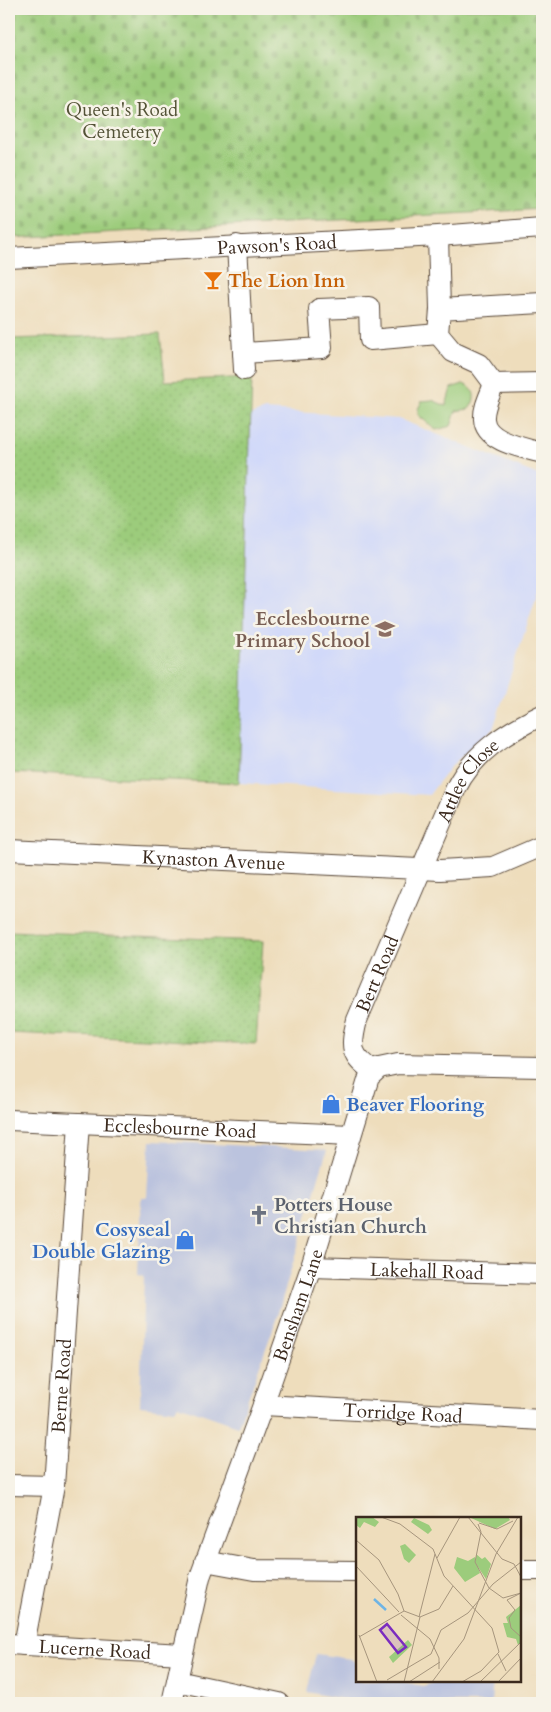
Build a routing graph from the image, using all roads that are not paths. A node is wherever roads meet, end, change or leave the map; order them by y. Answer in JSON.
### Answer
{"nodes":[{"id":1,"x":542,"y":228,"type":"edge"},
{"id":2,"x":438,"y":236,"type":"junction"},
{"id":3,"x":237,"y":245,"type":"junction"},
{"id":4,"x":9,"y":258,"type":"edge"},
{"id":5,"x":542,"y":303,"type":"edge"},
{"id":6,"x":440,"y":309,"type":"junction"},
{"id":7,"x":438,"y":334,"type":"junction"},
{"id":8,"x":542,"y":382,"type":"edge"},
{"id":9,"x":494,"y":384,"type":"junction"},
{"id":10,"x":542,"y":454,"type":"edge"},
{"id":11,"x":542,"y":714,"type":"edge"},
{"id":12,"x":542,"y":846,"type":"edge"},
{"id":13,"x":9,"y":850,"type":"edge"},
{"id":14,"x":420,"y":869,"type":"junction"},
{"id":15,"x":542,"y":1067,"type":"edge"},
{"id":16,"x":374,"y":1072,"type":"junction"},
{"id":17,"x":9,"y":1120,"type":"edge"},
{"id":18,"x":79,"y":1123,"type":"junction"},
{"id":19,"x":351,"y":1134,"type":"junction"},
{"id":20,"x":311,"y":1266,"type":"junction"},
{"id":21,"x":542,"y":1274,"type":"edge"},
{"id":22,"x":264,"y":1406,"type":"junction"},
{"id":23,"x":542,"y":1420,"type":"edge"},
{"id":24,"x":9,"y":1484,"type":"edge"},
{"id":25,"x":54,"y":1486,"type":"junction"},
{"id":26,"x":206,"y":1560,"type":"junction"},
{"id":27,"x":521,"y":1570,"type":"edge"},
{"id":28,"x":542,"y":1570,"type":"edge"},
{"id":29,"x":356,"y":1571,"type":"edge"},
{"id":30,"x":17,"y":1644,"type":"edge"},
{"id":31,"x":182,"y":1654,"type":"junction"},
{"id":32,"x":177,"y":1681,"type":"junction"},
{"id":33,"x":172,"y":1703,"type":"edge"},
{"id":34,"x":279,"y":1703,"type":"edge"}],
"edges":[{"from":1,"to":2,"type":"street","name":"Pawson's Road"},
{"from":2,"to":3,"type":"street","name":"Pawson's Road"},
{"from":2,"to":6,"type":"street"},
{"from":3,"to":4,"type":"street","name":"Pawson's Road"},
{"from":3,"to":7,"type":"street"},
{"from":5,"to":6,"type":"street"},
{"from":6,"to":7,"type":"street"},
{"from":7,"to":9,"type":"street"},
{"from":8,"to":9,"type":"street"},
{"from":9,"to":10,"type":"street"},
{"from":11,"to":14,"type":"street","name":"Attlee Close"},
{"from":12,"to":14,"type":"street","name":"Kynaston Avenue"},
{"from":13,"to":14,"type":"street","name":"Kynaston Avenue"},
{"from":14,"to":16,"type":"street","name":"Bert Road"},
{"from":15,"to":16,"type":"street"},
{"from":16,"to":19,"type":"street","name":"Bensham Lane"},
{"from":17,"to":18,"type":"street","name":"Ecclesbourne Road"},
{"from":18,"to":19,"type":"street","name":"Ecclesbourne Road"},
{"from":18,"to":25,"type":"street","name":"Berne Road"},
{"from":19,"to":20,"type":"street","name":"Bensham Lane"},
{"from":20,"to":21,"type":"street","name":"Lakehall Road"},
{"from":20,"to":22,"type":"street","name":"Bensham Lane"},
{"from":22,"to":23,"type":"street","name":"Torridge Road"},
{"from":22,"to":26,"type":"street","name":"Bensham Lane"},
{"from":24,"to":25,"type":"street"},
{"from":25,"to":30,"type":"street","name":"Berne Road"},
{"from":26,"to":29,"type":"street"},
{"from":26,"to":31,"type":"street","name":"Bensham Lane"},
{"from":27,"to":28,"type":"street"},
{"from":30,"to":31,"type":"street","name":"Lucerne Road"},
{"from":31,"to":32,"type":"street","name":"Bensham Lane"},
{"from":32,"to":33,"type":"street","name":"Bensham Lane"},
{"from":32,"to":34,"type":"street"}]}
